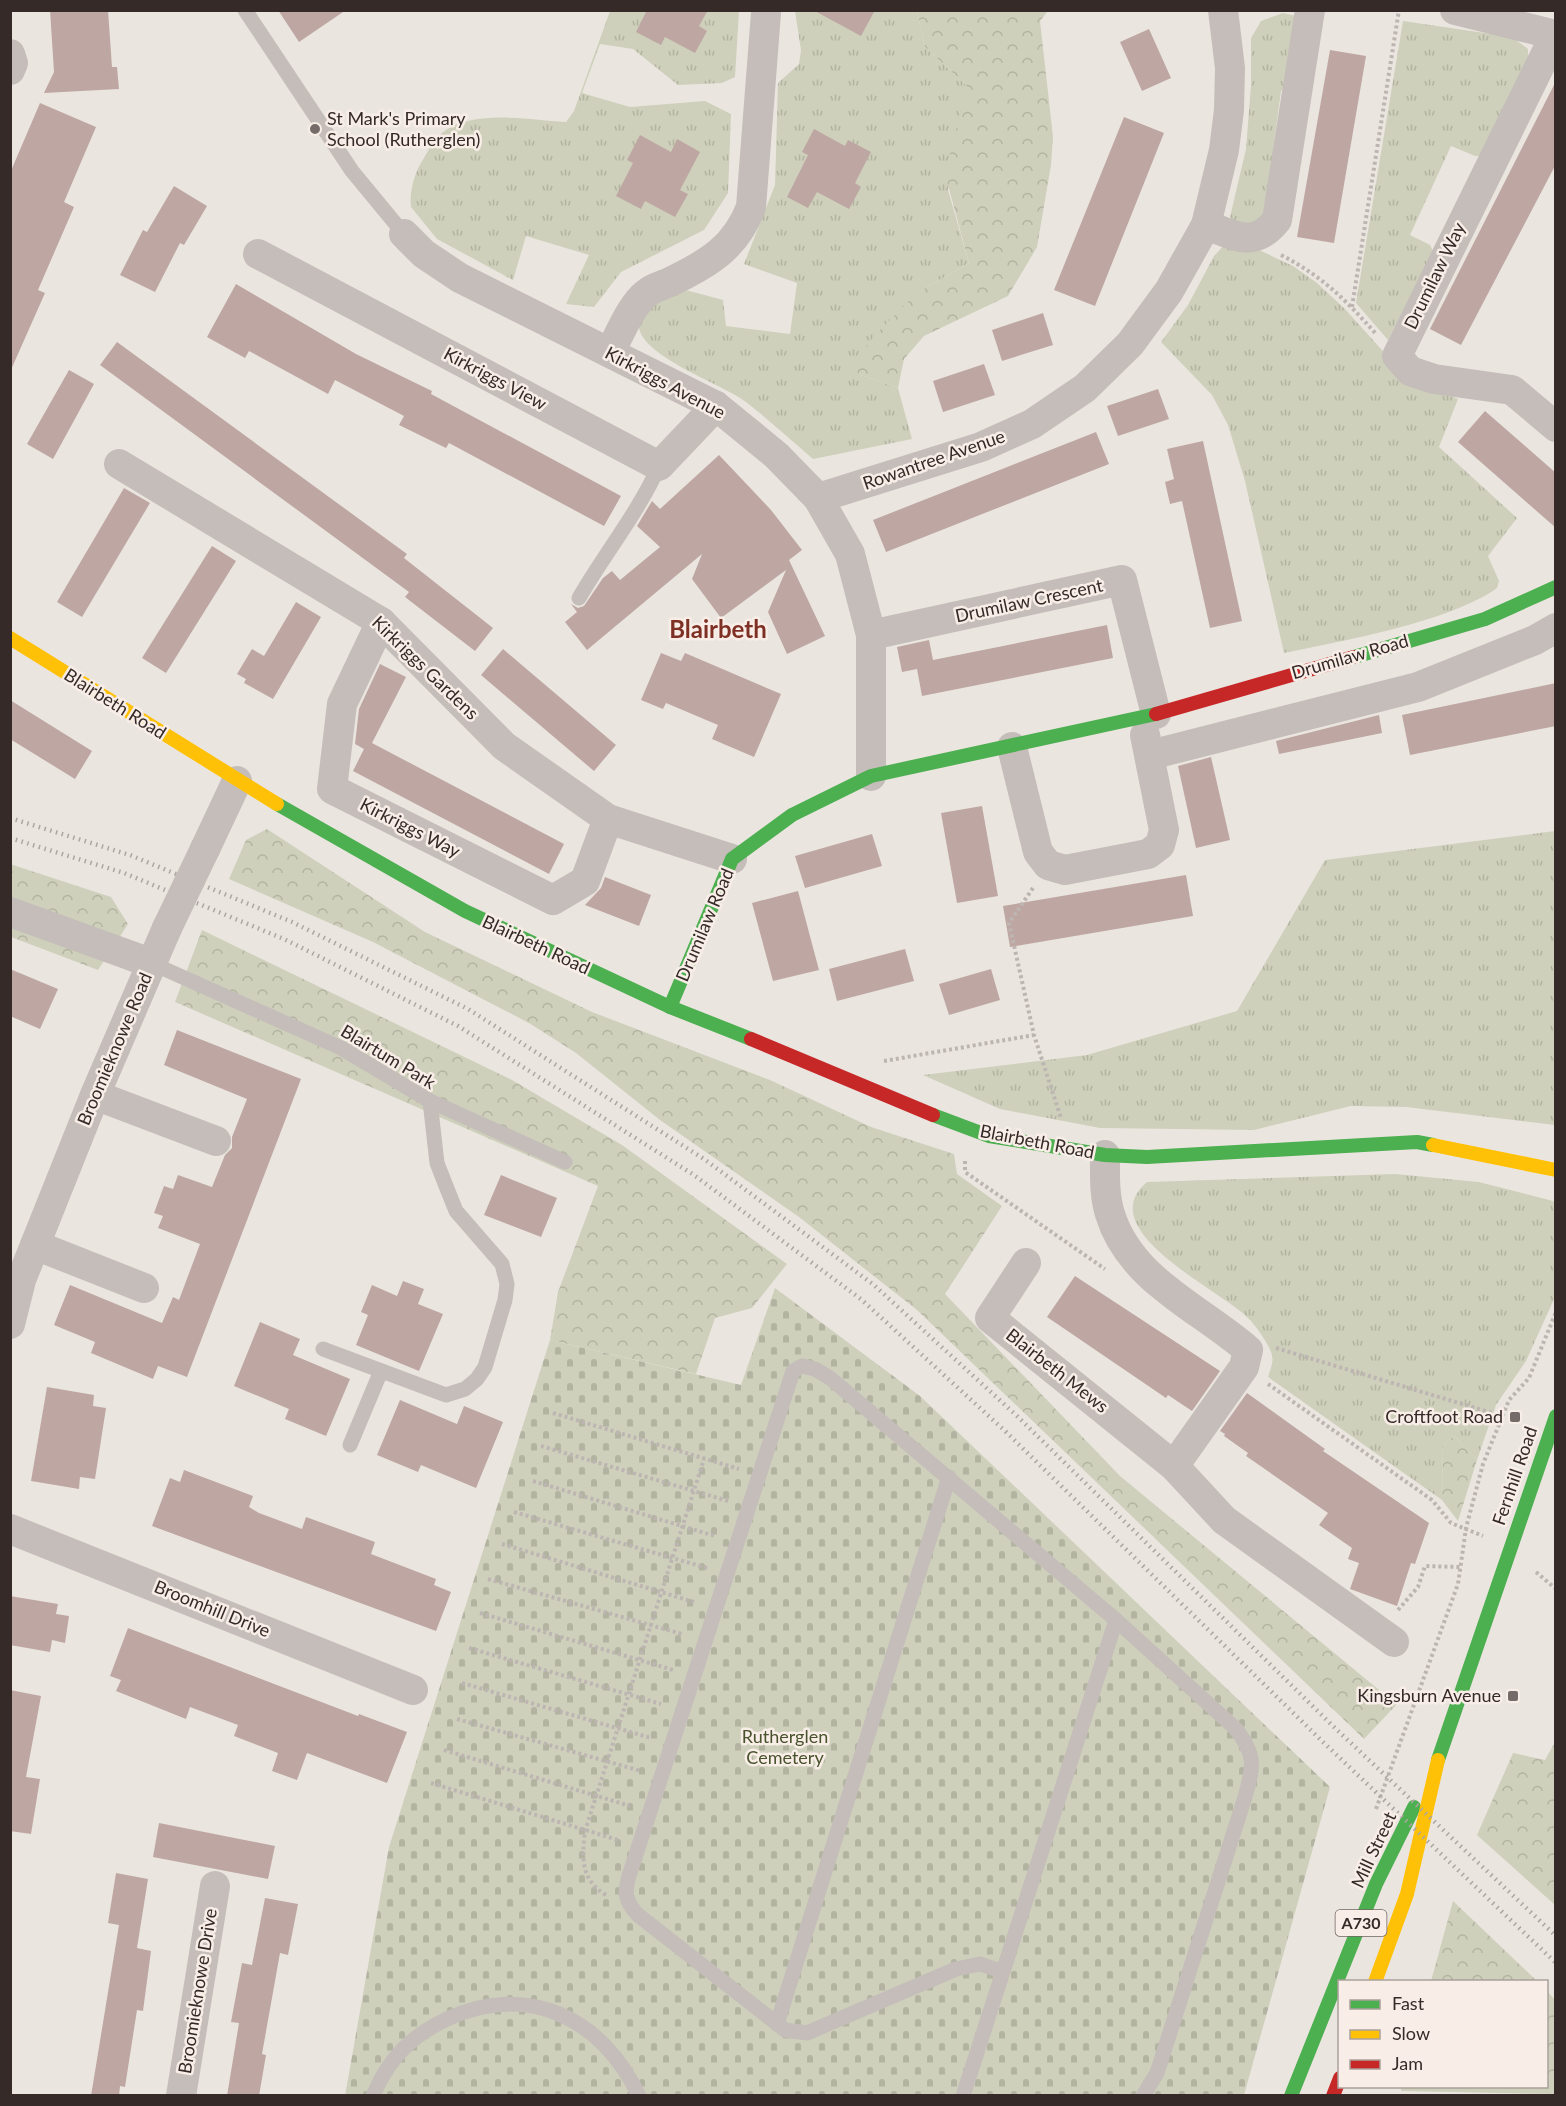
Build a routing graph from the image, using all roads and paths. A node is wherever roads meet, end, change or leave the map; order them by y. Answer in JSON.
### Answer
{"nodes":[{"id":1,"x":245,"y":10,"type":"edge"},
{"id":2,"x":1223,"y":10,"type":"edge"},
{"id":3,"x":1310,"y":10,"type":"edge"},
{"id":4,"x":1399,"y":10,"type":"edge"},
{"id":5,"x":1455,"y":10,"type":"edge"},
{"id":6,"x":766,"y":13,"type":"dead end"},
{"id":7,"x":1555,"y":35,"type":"edge"},
{"id":8,"x":10,"y":54,"type":"edge"},
{"id":9,"x":10,"y":70,"type":"edge"},
{"id":10,"x":1206,"y":225,"type":"junction"},
{"id":11,"x":404,"y":234,"type":"joint"},
{"id":12,"x":1254,"y":239,"type":"junction"},
{"id":13,"x":258,"y":254,"type":"dead end"},
{"id":14,"x":1352,"y":307,"type":"junction"},
{"id":15,"x":610,"y":352,"type":"junction"},
{"id":16,"x":1397,"y":357,"type":"junction"},
{"id":17,"x":716,"y":406,"type":"junction"},
{"id":18,"x":1556,"y":427,"type":"edge"},
{"id":19,"x":120,"y":464,"type":"dead end"},
{"id":20,"x":659,"y":466,"type":"junction"},
{"id":21,"x":818,"y":498,"type":"junction"},
{"id":22,"x":1556,"y":587,"type":"edge"},
{"id":23,"x":579,"y":598,"type":"dead end"},
{"id":24,"x":381,"y":622,"type":"junction"},
{"id":25,"x":1556,"y":628,"type":"edge"},
{"id":26,"x":871,"y":635,"type":"junction"},
{"id":27,"x":10,"y":638,"type":"edge"},
{"id":28,"x":1149,"y":716,"type":"junction"},
{"id":29,"x":1012,"y":747,"type":"junction"},
{"id":30,"x":1150,"y":755,"type":"junction"},
{"id":31,"x":871,"y":776,"type":"junction"},
{"id":32,"x":237,"y":781,"type":"junction"},
{"id":33,"x":608,"y":819,"type":"junction"},
{"id":34,"x":732,"y":858,"type":"junction"},
{"id":35,"x":1048,"y":865,"type":"junction"},
{"id":36,"x":10,"y":912,"type":"edge"},
{"id":37,"x":151,"y":963,"type":"junction"},
{"id":38,"x":670,"y":1007,"type":"junction"},
{"id":39,"x":1034,"y":1035,"type":"junction"},
{"id":40,"x":874,"y":1062,"type":"dead end"},
{"id":41,"x":95,"y":1095,"type":"junction"},
{"id":42,"x":430,"y":1101,"type":"junction"},
{"id":43,"x":216,"y":1141,"type":"dead end"},
{"id":44,"x":1069,"y":1149,"type":"junction"},
{"id":45,"x":1105,"y":1155,"type":"junction"},
{"id":46,"x":565,"y":1162,"type":"dead end"},
{"id":47,"x":1556,"y":1170,"type":"edge"},
{"id":48,"x":35,"y":1245,"type":"junction"},
{"id":49,"x":1026,"y":1263,"type":"dead end"},
{"id":50,"x":16,"y":1279,"type":"edge"},
{"id":51,"x":144,"y":1287,"type":"dead end"},
{"id":52,"x":1556,"y":1312,"type":"edge"},
{"id":53,"x":10,"y":1324,"type":"edge"},
{"id":54,"x":323,"y":1349,"type":"dead end"},
{"id":55,"x":1246,"y":1359,"type":"junction"},
{"id":56,"x":381,"y":1371,"type":"junction"},
{"id":57,"x":553,"y":1413,"type":"dead end"},
{"id":58,"x":1502,"y":1416,"type":"junction"},
{"id":59,"x":1556,"y":1416,"type":"edge"},
{"id":60,"x":350,"y":1445,"type":"dead end"},
{"id":61,"x":541,"y":1446,"type":"dead end"},
{"id":62,"x":704,"y":1459,"type":"junction"},
{"id":63,"x":1174,"y":1466,"type":"junction"},
{"id":64,"x":760,"y":1475,"type":"junction"},
{"id":65,"x":949,"y":1477,"type":"junction"},
{"id":66,"x":533,"y":1481,"type":"dead end"},
{"id":67,"x":694,"y":1491,"type":"junction"},
{"id":68,"x":728,"y":1501,"type":"dead end"},
{"id":69,"x":514,"y":1512,"type":"dead end"},
{"id":70,"x":683,"y":1525,"type":"junction"},
{"id":71,"x":10,"y":1529,"type":"edge"},
{"id":72,"x":715,"y":1536,"type":"dead end"},
{"id":73,"x":502,"y":1544,"type":"dead end"},
{"id":74,"x":1509,"y":1548,"type":"joint"},
{"id":75,"x":672,"y":1558,"type":"junction"},
{"id":76,"x":1460,"y":1567,"type":"junction"},
{"id":77,"x":727,"y":1575,"type":"junction"},
{"id":78,"x":488,"y":1580,"type":"dead end"},
{"id":79,"x":662,"y":1592,"type":"junction"},
{"id":80,"x":694,"y":1602,"type":"dead end"},
{"id":81,"x":480,"y":1612,"type":"dead end"},
{"id":82,"x":1116,"y":1620,"type":"junction"},
{"id":83,"x":651,"y":1625,"type":"junction"},
{"id":84,"x":682,"y":1634,"type":"dead end"},
{"id":85,"x":1386,"y":1636,"type":"joint"},
{"id":86,"x":469,"y":1648,"type":"dead end"},
{"id":87,"x":640,"y":1660,"type":"junction"},
{"id":88,"x":673,"y":1670,"type":"dead end"},
{"id":89,"x":462,"y":1683,"type":"dead end"},
{"id":90,"x":413,"y":1690,"type":"dead end"},
{"id":91,"x":629,"y":1695,"type":"junction"},
{"id":92,"x":683,"y":1710,"type":"junction"},
{"id":93,"x":457,"y":1719,"type":"dead end"},
{"id":94,"x":618,"y":1729,"type":"junction"},
{"id":95,"x":651,"y":1738,"type":"dead end"},
{"id":96,"x":444,"y":1750,"type":"dead end"},
{"id":97,"x":1440,"y":1754,"type":"junction"},
{"id":98,"x":608,"y":1762,"type":"junction"},
{"id":99,"x":641,"y":1771,"type":"dead end"},
{"id":100,"x":431,"y":1783,"type":"dead end"},
{"id":101,"x":596,"y":1797,"type":"junction"},
{"id":102,"x":630,"y":1806,"type":"dead end"},
{"id":103,"x":1375,"y":1811,"type":"dead end"},
{"id":104,"x":585,"y":1831,"type":"junction"},
{"id":105,"x":618,"y":1840,"type":"dead end"},
{"id":106,"x":215,"y":1886,"type":"dead end"},
{"id":107,"x":627,"y":1904,"type":"junction"},
{"id":108,"x":1001,"y":1971,"type":"junction"},
{"id":109,"x":1376,"y":1980,"type":"edge"},
{"id":110,"x":777,"y":2024,"type":"junction"},
{"id":111,"x":181,"y":2096,"type":"edge"},
{"id":112,"x":373,"y":2096,"type":"edge"},
{"id":113,"x":639,"y":2096,"type":"edge"},
{"id":114,"x":963,"y":2096,"type":"edge"},
{"id":115,"x":1143,"y":2096,"type":"edge"},
{"id":116,"x":1291,"y":2096,"type":"edge"}],
"edges":[{"from":1,"to":11,"type":"lane"},
{"from":2,"to":10,"type":"street","name":"Rowantree Avenue"},
{"from":3,"to":12,"type":"street"},
{"from":4,"to":14,"type":"path"},
{"from":5,"to":7,"type":"street"},
{"from":6,"to":15,"type":"street"},
{"from":7,"to":16,"type":"street","name":"Drumilaw Way"},
{"from":8,"to":9,"type":"street"},
{"from":10,"to":12,"type":"street"},
{"from":10,"to":21,"type":"street","name":"Rowantree Avenue"},
{"from":11,"to":15,"type":"street","name":"Kirkriggs Avenue"},
{"from":12,"to":14,"type":"path"},
{"from":13,"to":20,"type":"street","name":"Kirkriggs View"},
{"from":14,"to":16,"type":"path"},
{"from":15,"to":17,"type":"street","name":"Kirkriggs Avenue"},
{"from":16,"to":18,"type":"street"},
{"from":17,"to":20,"type":"street"},
{"from":17,"to":21,"type":"street","name":"Kirkriggs Avenue"},
{"from":19,"to":24,"type":"street","name":"Kirkriggs Gardens"},
{"from":20,"to":23,"type":"lane"},
{"from":21,"to":26,"type":"street","name":"Kirkriggs Avenue"},
{"from":22,"to":28,"type":"main road","name":"Drumilaw Road"},
{"from":24,"to":33,"type":"street","name":"Kirkriggs Gardens"},
{"from":24,"to":33,"type":"street","name":"Kirkriggs Way"},
{"from":25,"to":30,"type":"street"},
{"from":26,"to":28,"type":"street","name":"Drumilaw Crescent"},
{"from":26,"to":31,"type":"street","name":"Kirkriggs Avenue"},
{"from":27,"to":32,"type":"main road","name":"Blairbeth Road"},
{"from":28,"to":29,"type":"main road","name":"Drumilaw Road"},
{"from":28,"to":30,"type":"street"},
{"from":29,"to":31,"type":"main road","name":"Drumilaw Road"},
{"from":29,"to":35,"type":"street"},
{"from":30,"to":35,"type":"street"},
{"from":31,"to":34,"type":"main road","name":"Drumilaw Road"},
{"from":32,"to":37,"type":"street","name":"Broomieknowe Road","bridge":true},
{"from":32,"to":38,"type":"main road","name":"Blairbeth Road"},
{"from":33,"to":34,"type":"street","name":"Kirkriggs Gardens"},
{"from":34,"to":38,"type":"main road","name":"Drumilaw Road"},
{"from":35,"to":39,"type":"path"},
{"from":36,"to":37,"type":"street"},
{"from":37,"to":41,"type":"street","name":"Broomieknowe Road"},
{"from":37,"to":42,"type":"lane","name":"Blairtum Park"},
{"from":38,"to":44,"type":"main road","name":"Blairbeth Road"},
{"from":39,"to":40,"type":"path"},
{"from":39,"to":44,"type":"path"},
{"from":41,"to":43,"type":"street"},
{"from":41,"to":48,"type":"street","name":"Broomieknowe Road"},
{"from":42,"to":46,"type":"lane"},
{"from":42,"to":56,"type":"lane","name":"Blairtum Park"},
{"from":44,"to":45,"type":"main road","name":"Blairbeth Road"},
{"from":45,"to":47,"type":"main road","name":"Blairbeth Road"},
{"from":45,"to":55,"type":"street","name":"Blairbeth Road"},
{"from":48,"to":50,"type":"street","name":"Broomieknowe Road"},
{"from":48,"to":51,"type":"street"},
{"from":49,"to":63,"type":"street","name":"Blairbeth Mews"},
{"from":50,"to":53,"type":"street","name":"Broomieknowe Road"},
{"from":52,"to":58,"type":"path"},
{"from":54,"to":56,"type":"lane","name":"Blairtum Park"},
{"from":55,"to":58,"type":"path"},
{"from":55,"to":63,"type":"street"},
{"from":56,"to":60,"type":"lane"},
{"from":57,"to":62,"type":"path"},
{"from":58,"to":76,"type":"path"},
{"from":59,"to":74,"type":"main road","name":"Fernhill Road","number":"A730"},
{"from":61,"to":67,"type":"path"},
{"from":62,"to":64,"type":"path"},
{"from":62,"to":67,"type":"path"},
{"from":63,"to":85,"type":"street","name":"Blairbeth Mews"},
{"from":64,"to":65,"type":"lane"},
{"from":64,"to":77,"type":"lane"},
{"from":65,"to":82,"type":"lane"},
{"from":65,"to":110,"type":"lane"},
{"from":66,"to":70,"type":"path"},
{"from":67,"to":68,"type":"path"},
{"from":67,"to":70,"type":"path"},
{"from":69,"to":75,"type":"path"},
{"from":70,"to":72,"type":"path"},
{"from":70,"to":75,"type":"path"},
{"from":71,"to":90,"type":"street","name":"Broomhill Drive"},
{"from":73,"to":79,"type":"path"},
{"from":74,"to":97,"type":"main road","name":"Mill Street","number":"A730"},
{"from":75,"to":77,"type":"path"},
{"from":75,"to":79,"type":"path"},
{"from":76,"to":85,"type":"path"},
{"from":76,"to":103,"type":"path"},
{"from":77,"to":92,"type":"lane"},
{"from":78,"to":83,"type":"path"},
{"from":79,"to":80,"type":"path"},
{"from":79,"to":83,"type":"path"},
{"from":81,"to":87,"type":"path"},
{"from":82,"to":108,"type":"lane"},
{"from":82,"to":115,"type":"lane"},
{"from":83,"to":84,"type":"path"},
{"from":83,"to":87,"type":"path"},
{"from":86,"to":91,"type":"path"},
{"from":87,"to":88,"type":"path"},
{"from":87,"to":91,"type":"path"},
{"from":89,"to":94,"type":"path"},
{"from":91,"to":92,"type":"path"},
{"from":91,"to":94,"type":"path"},
{"from":92,"to":107,"type":"lane"},
{"from":93,"to":98,"type":"path"},
{"from":94,"to":95,"type":"path"},
{"from":94,"to":98,"type":"path"},
{"from":96,"to":101,"type":"path"},
{"from":97,"to":109,"type":"main road","name":"Mill Street","number":"A730"},
{"from":97,"to":116,"type":"main road","name":"Mill Street","number":"A730"},
{"from":98,"to":99,"type":"path"},
{"from":98,"to":101,"type":"path"},
{"from":100,"to":104,"type":"path"},
{"from":101,"to":102,"type":"path"},
{"from":101,"to":104,"type":"path"},
{"from":104,"to":105,"type":"path"},
{"from":104,"to":107,"type":"path"},
{"from":106,"to":111,"type":"street","name":"Broomieknowe Drive"},
{"from":107,"to":110,"type":"lane"},
{"from":108,"to":110,"type":"lane"},
{"from":108,"to":114,"type":"lane"},
{"from":112,"to":113,"type":"lane"}]}
